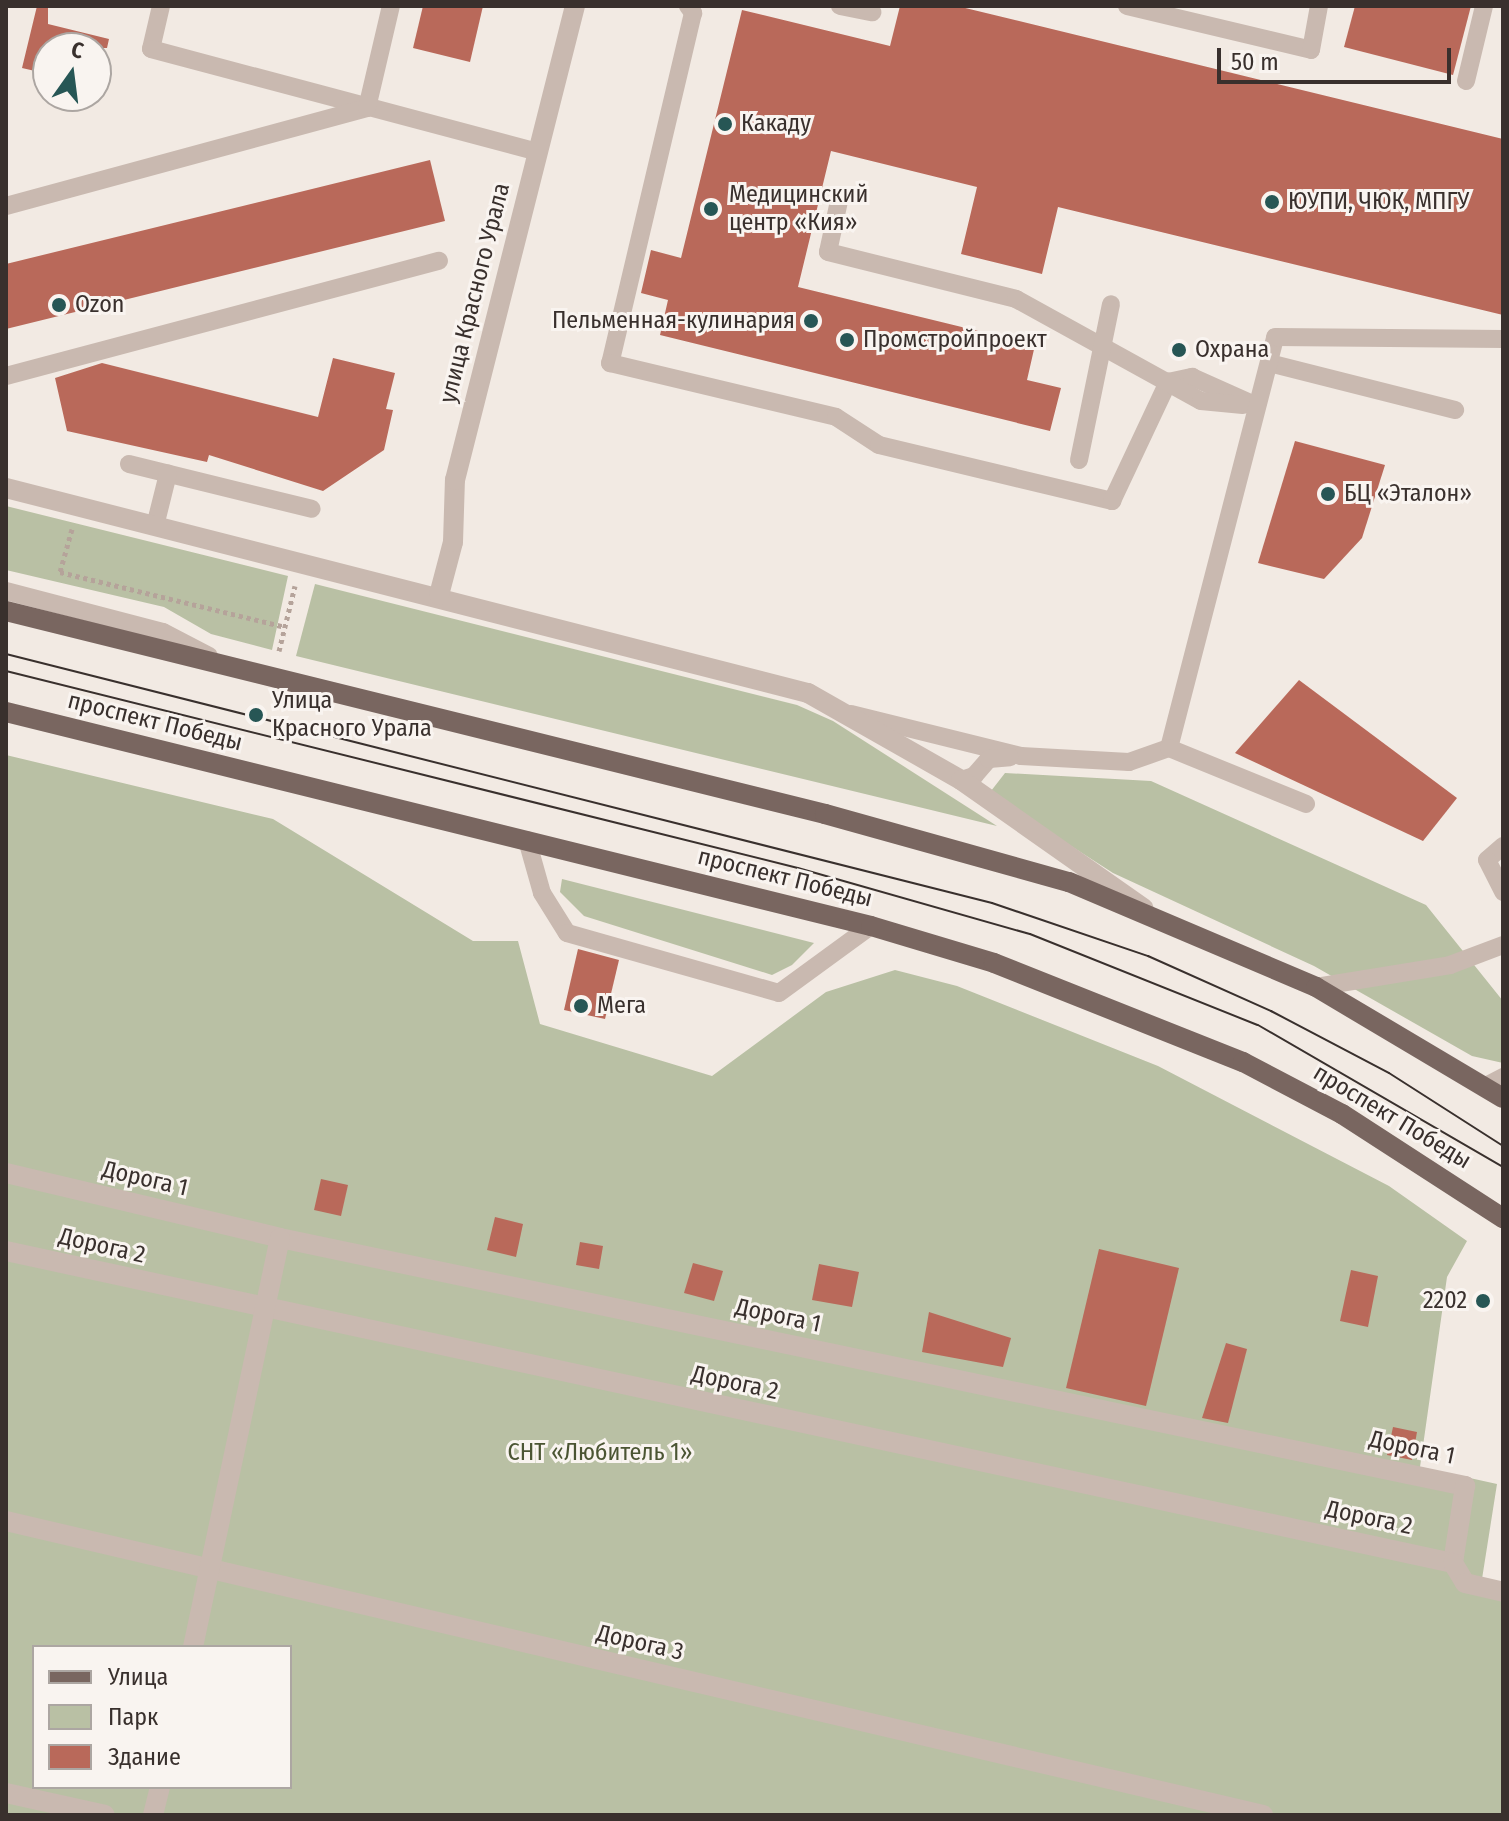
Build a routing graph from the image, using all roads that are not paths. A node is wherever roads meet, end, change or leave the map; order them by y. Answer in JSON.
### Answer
{"nodes":[{"id":1,"x":161,"y":6,"type":"edge"},
{"id":2,"x":391,"y":6,"type":"edge"},
{"id":3,"x":575,"y":6,"type":"edge"},
{"id":4,"x":688,"y":6,"type":"edge"},
{"id":5,"x":840,"y":6,"type":"edge"},
{"id":6,"x":1127,"y":6,"type":"edge"},
{"id":7,"x":1319,"y":6,"type":"edge"},
{"id":8,"x":1484,"y":6,"type":"edge"},
{"id":9,"x":872,"y":12,"type":"dead end"},
{"id":10,"x":1466,"y":81,"type":"dead end"},
{"id":11,"x":367,"y":108,"type":"junction"},
{"id":12,"x":537,"y":152,"type":"junction"},
{"id":13,"x":839,"y":201,"type":"dead end"},
{"id":14,"x":6,"y":206,"type":"edge"},
{"id":15,"x":439,"y":261,"type":"dead end"},
{"id":16,"x":1111,"y":304,"type":"dead end"},
{"id":17,"x":1503,"y":339,"type":"edge"},
{"id":18,"x":1104,"y":347,"type":"junction"},
{"id":19,"x":1269,"y":363,"type":"junction"},
{"id":20,"x":6,"y":376,"type":"edge"},
{"id":21,"x":1168,"y":382,"type":"junction"},
{"id":22,"x":1257,"y":406,"type":"junction"},
{"id":23,"x":1455,"y":410,"type":"dead end"},
{"id":24,"x":1079,"y":460,"type":"dead end"},
{"id":25,"x":129,"y":464,"type":"dead end"},
{"id":26,"x":168,"y":474,"type":"junction"},
{"id":27,"x":6,"y":488,"type":"edge"},
{"id":28,"x":312,"y":509,"type":"dead end"},
{"id":29,"x":155,"y":526,"type":"junction"},
{"id":30,"x":6,"y":591,"type":"edge"},
{"id":31,"x":439,"y":595,"type":"junction"},
{"id":32,"x":6,"y":611,"type":"edge"},
{"id":33,"x":226,"y":665,"type":"junction"},
{"id":34,"x":6,"y":712,"type":"edge"},
{"id":35,"x":845,"y":712,"type":"junction"},
{"id":36,"x":1169,"y":748,"type":"junction"},
{"id":37,"x":1021,"y":756,"type":"junction"},
{"id":38,"x":961,"y":780,"type":"junction"},
{"id":39,"x":1306,"y":804,"type":"dead end"},
{"id":40,"x":527,"y":840,"type":"junction"},
{"id":41,"x":1503,"y":846,"type":"edge"},
{"id":42,"x":1503,"y":892,"type":"edge"},
{"id":43,"x":1149,"y":913,"type":"junction"},
{"id":44,"x":871,"y":926,"type":"junction"},
{"id":45,"x":1503,"y":945,"type":"edge"},
{"id":46,"x":1316,"y":987,"type":"junction"},
{"id":47,"x":1497,"y":1087,"type":"edge"},
{"id":48,"x":6,"y":1173,"type":"edge"},
{"id":49,"x":1503,"y":1218,"type":"edge"},
{"id":50,"x":280,"y":1238,"type":"junction"},
{"id":51,"x":6,"y":1251,"type":"edge"},
{"id":52,"x":263,"y":1309,"type":"junction"},
{"id":53,"x":6,"y":1521,"type":"edge"},
{"id":54,"x":1453,"y":1563,"type":"junction"},
{"id":55,"x":212,"y":1569,"type":"junction"},
{"id":56,"x":1503,"y":1592,"type":"edge"},
{"id":57,"x":193,"y":1645,"type":"edge"},
{"id":58,"x":160,"y":1789,"type":"edge"},
{"id":59,"x":6,"y":1793,"type":"edge"},
{"id":60,"x":105,"y":1815,"type":"edge"},
{"id":61,"x":153,"y":1815,"type":"edge"},
{"id":62,"x":1263,"y":1815,"type":"edge"}],
"edges":[{"from":1,"to":11,"type":"lane"},
{"from":2,"to":11,"type":"lane"},
{"from":3,"to":12,"type":"street","name":"улица Красного Урала"},
{"from":4,"to":21,"type":"lane"},
{"from":5,"to":9,"type":"lane"},
{"from":6,"to":7,"type":"lane"},
{"from":8,"to":10,"type":"lane"},
{"from":11,"to":12,"type":"lane"},
{"from":11,"to":14,"type":"lane"},
{"from":12,"to":31,"type":"street","name":"улица Красного Урала"},
{"from":13,"to":18,"type":"lane"},
{"from":15,"to":20,"type":"lane"},
{"from":16,"to":18,"type":"lane"},
{"from":17,"to":19,"type":"lane"},
{"from":18,"to":21,"type":"lane"},
{"from":18,"to":24,"type":"lane"},
{"from":19,"to":22,"type":"lane"},
{"from":19,"to":23,"type":"lane"},
{"from":21,"to":22,"type":"lane"},
{"from":22,"to":36,"type":"lane"},
{"from":25,"to":26,"type":"lane"},
{"from":26,"to":28,"type":"lane"},
{"from":26,"to":29,"type":"lane"},
{"from":27,"to":29,"type":"street"},
{"from":29,"to":31,"type":"street"},
{"from":30,"to":33,"type":"lane"},
{"from":31,"to":35,"type":"street"},
{"from":32,"to":33,"type":"main road"},
{"from":33,"to":43,"type":"main road"},
{"from":34,"to":40,"type":"main road","name":"проспект Победы"},
{"from":35,"to":37,"type":"lane"},
{"from":35,"to":38,"type":"street"},
{"from":36,"to":37,"type":"lane"},
{"from":36,"to":39,"type":"lane"},
{"from":37,"to":38,"type":"lane"},
{"from":38,"to":43,"type":"street"},
{"from":40,"to":44,"type":"main road","name":"проспект Победы"},
{"from":40,"to":44,"type":"lane"},
{"from":41,"to":42,"type":"lane"},
{"from":43,"to":46,"type":"main road"},
{"from":44,"to":49,"type":"main road","name":"проспект Победы"},
{"from":45,"to":46,"type":"lane"},
{"from":46,"to":47,"type":"main road"},
{"from":48,"to":50,"type":"street","name":"Дорога 1"},
{"from":50,"to":52,"type":"street"},
{"from":50,"to":54,"type":"street","name":"Дорога 1"},
{"from":51,"to":52,"type":"street","name":"Дорога 2"},
{"from":52,"to":54,"type":"street","name":"Дорога 2"},
{"from":52,"to":55,"type":"street"},
{"from":53,"to":55,"type":"street","name":"Дорога 3"},
{"from":54,"to":56,"type":"street"},
{"from":55,"to":57,"type":"street"},
{"from":55,"to":62,"type":"street","name":"Дорога 3"},
{"from":58,"to":61,"type":"street"},
{"from":59,"to":60,"type":"street"}]}
